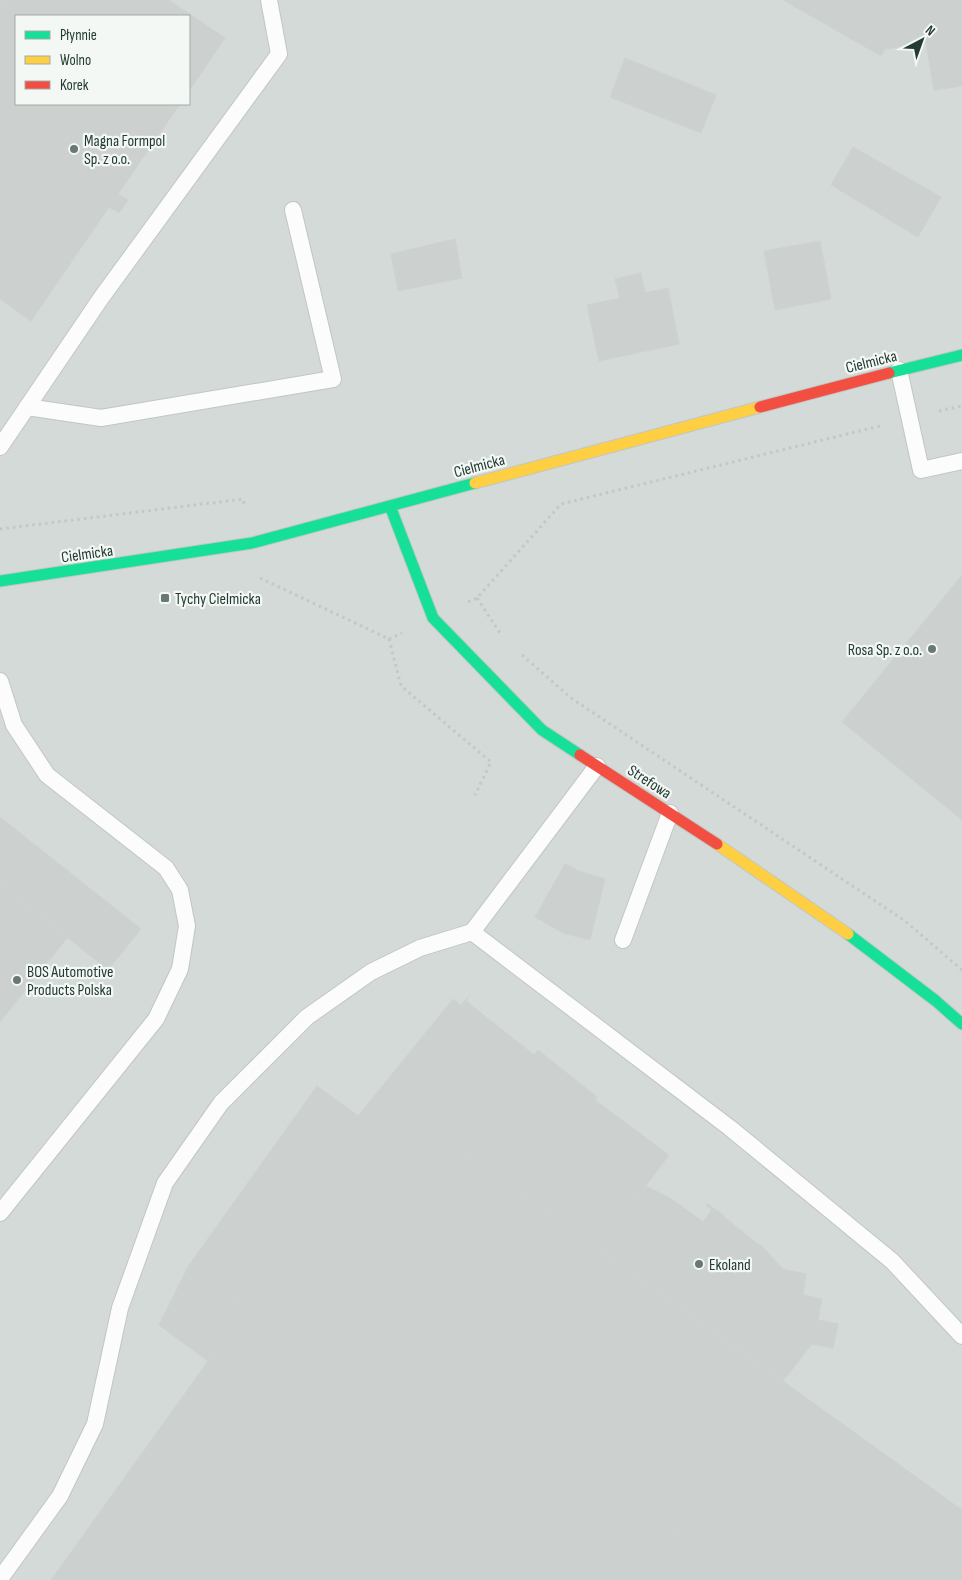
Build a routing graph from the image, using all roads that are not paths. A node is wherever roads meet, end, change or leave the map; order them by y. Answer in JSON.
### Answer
{"nodes":[{"id":1,"x":270,"y":0,"type":"edge"},
{"id":2,"x":293,"y":210,"type":"dead end"},
{"id":3,"x":962,"y":355,"type":"edge"},
{"id":4,"x":900,"y":370,"type":"junction"},
{"id":5,"x":27,"y":407,"type":"junction"},
{"id":6,"x":0,"y":447,"type":"edge"},
{"id":7,"x":962,"y":461,"type":"edge"},
{"id":8,"x":390,"y":506,"type":"junction"},
{"id":9,"x":0,"y":581,"type":"edge"},
{"id":10,"x":0,"y":681,"type":"edge"},
{"id":11,"x":597,"y":766,"type":"junction"},
{"id":12,"x":670,"y":812,"type":"junction"},
{"id":13,"x":472,"y":932,"type":"junction"},
{"id":14,"x":623,"y":940,"type":"dead end"},
{"id":15,"x":962,"y":1024,"type":"edge"},
{"id":16,"x":0,"y":1213,"type":"edge"},
{"id":17,"x":962,"y":1336,"type":"edge"},
{"id":18,"x":0,"y":1579,"type":"edge"}],
"edges":[{"from":1,"to":5,"type":"lane"},
{"from":2,"to":5,"type":"lane"},
{"from":3,"to":4,"type":"street","name":"Cielmicka"},
{"from":4,"to":7,"type":"lane"},
{"from":4,"to":8,"type":"street","name":"Cielmicka"},
{"from":5,"to":6,"type":"lane"},
{"from":8,"to":9,"type":"street","name":"Cielmicka"},
{"from":8,"to":11,"type":"street","name":"Strefowa"},
{"from":10,"to":16,"type":"lane"},
{"from":11,"to":12,"type":"street","name":"Strefowa"},
{"from":11,"to":13,"type":"lane"},
{"from":12,"to":14,"type":"lane"},
{"from":12,"to":15,"type":"street","name":"Strefowa"},
{"from":13,"to":17,"type":"lane"},
{"from":13,"to":18,"type":"lane"}]}
